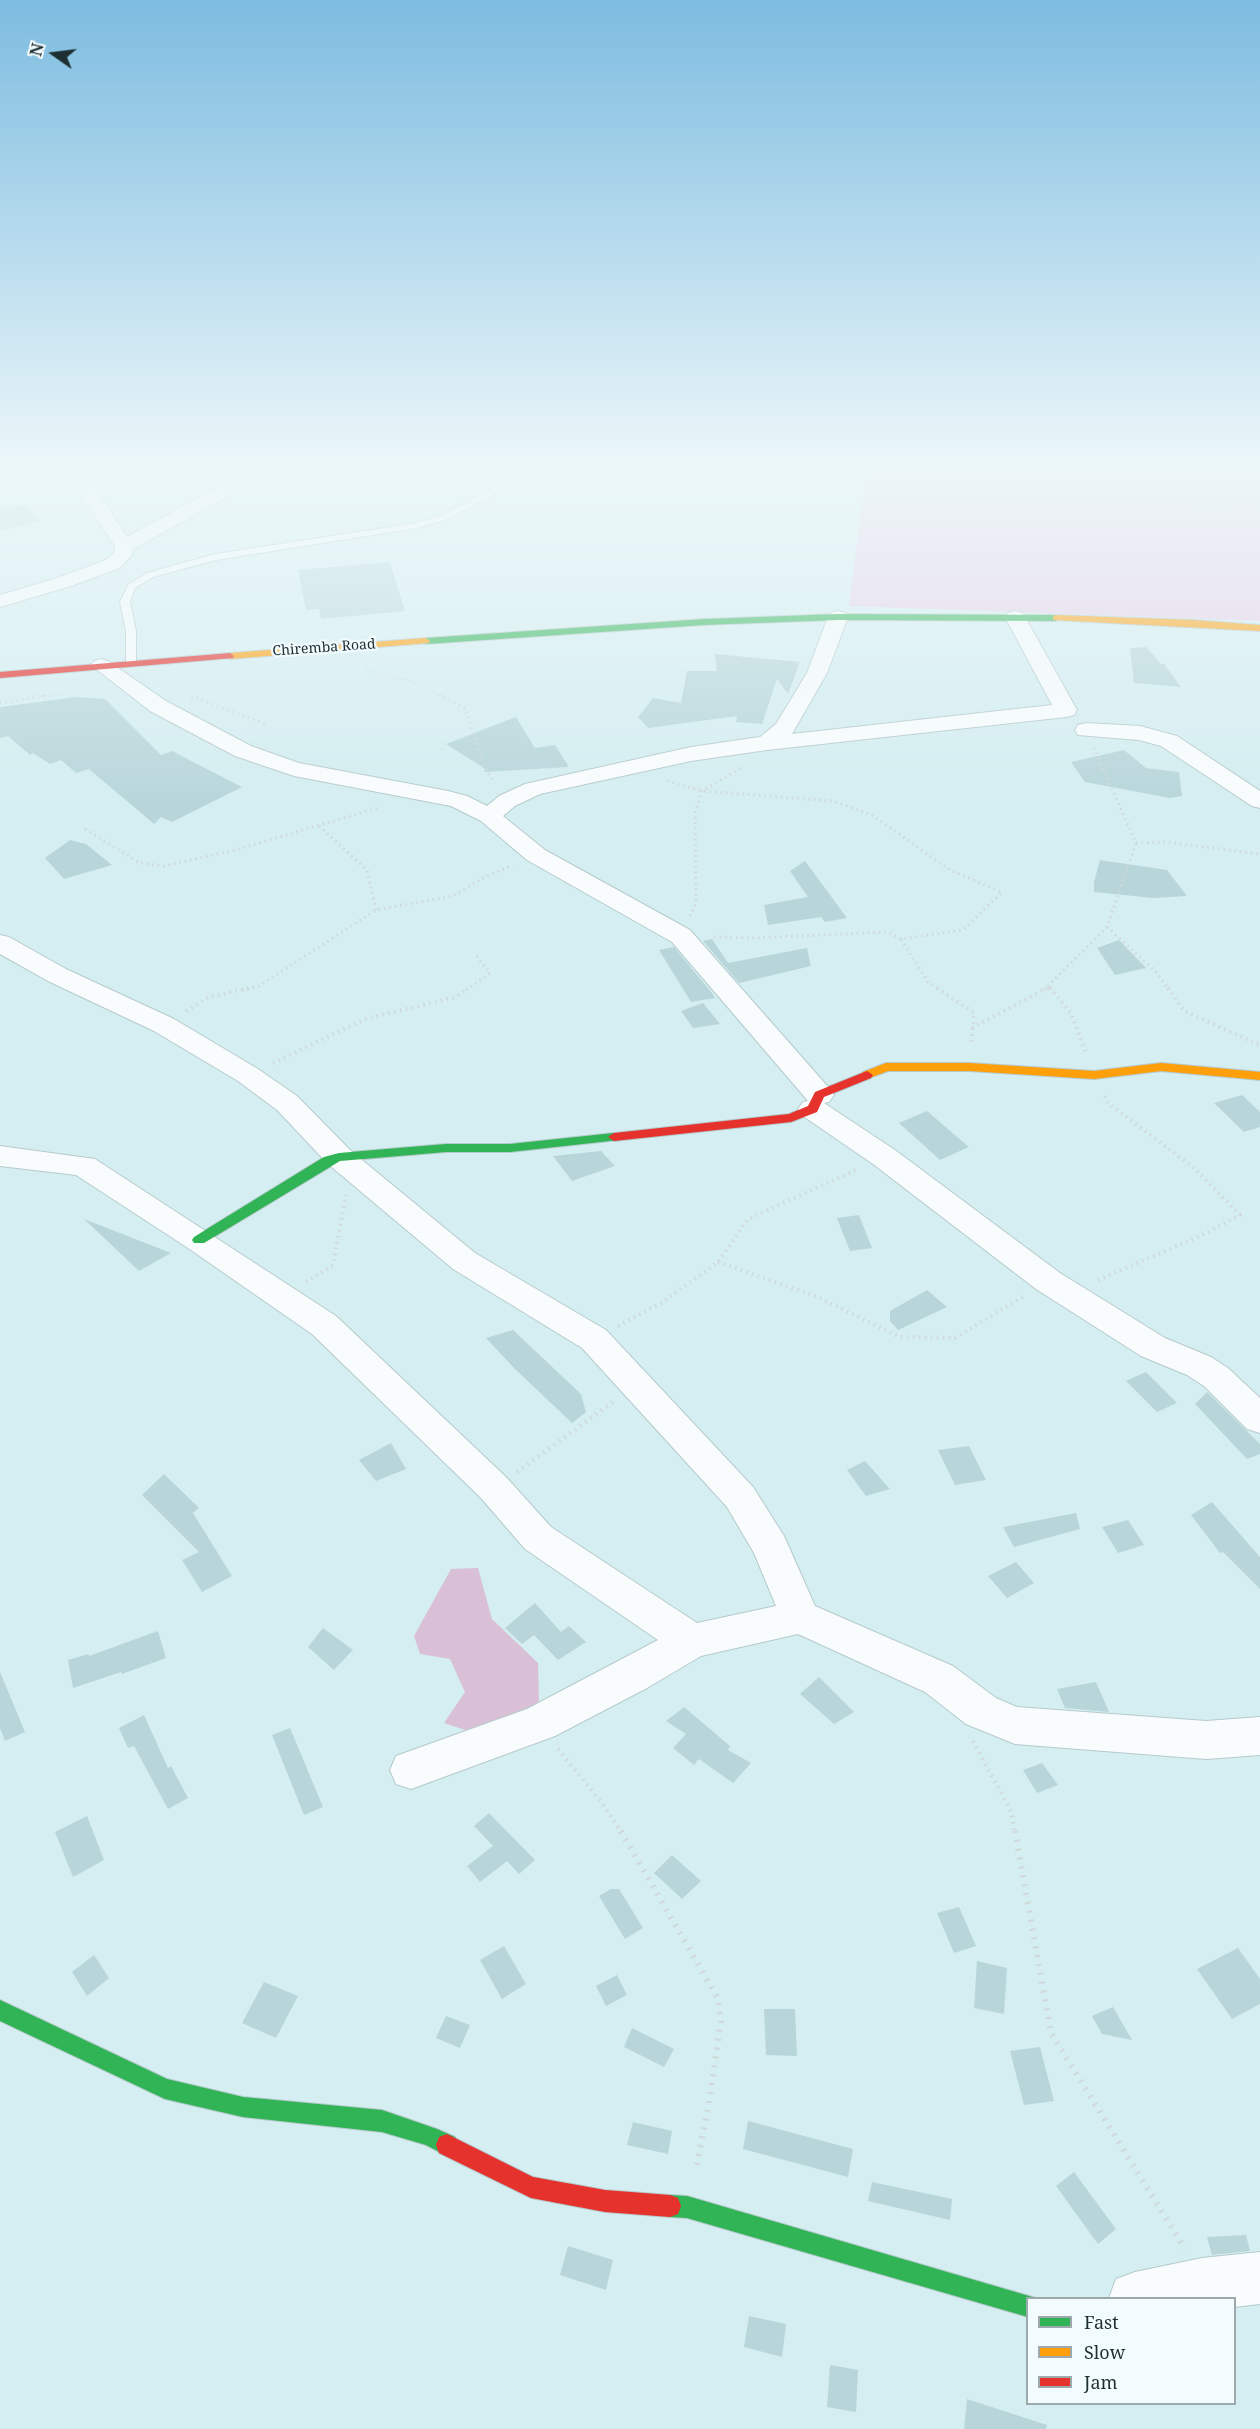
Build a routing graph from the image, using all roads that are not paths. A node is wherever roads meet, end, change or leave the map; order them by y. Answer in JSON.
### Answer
{"nodes":[{"id":1,"x":77,"y":577,"type":"edge"},
{"id":2,"x":146,"y":577,"type":"edge"},
{"id":3,"x":0,"y":602,"type":"edge"},
{"id":4,"x":838,"y":617,"type":"junction"},
{"id":5,"x":1015,"y":617,"type":"junction"},
{"id":6,"x":1260,"y":628,"type":"edge"},
{"id":7,"x":131,"y":662,"type":"junction"},
{"id":8,"x":101,"y":665,"type":"junction"},
{"id":9,"x":0,"y":675,"type":"edge"},
{"id":10,"x":1086,"y":730,"type":"road end"},
{"id":11,"x":767,"y":743,"type":"junction"},
{"id":12,"x":1260,"y":801,"type":"edge"},
{"id":13,"x":498,"y":808,"type":"junction"},
{"id":14,"x":0,"y":943,"type":"edge"},
{"id":15,"x":1260,"y":1076,"type":"edge"},
{"id":16,"x":816,"y":1102,"type":"junction"},
{"id":17,"x":0,"y":1156,"type":"edge"},
{"id":18,"x":345,"y":1162,"type":"junction"},
{"id":19,"x":199,"y":1240,"type":"junction"},
{"id":20,"x":1260,"y":1419,"type":"edge"},
{"id":21,"x":800,"y":1617,"type":"junction"},
{"id":22,"x":692,"y":1641,"type":"junction"},
{"id":23,"x":1260,"y":1736,"type":"edge"},
{"id":24,"x":411,"y":1770,"type":"dead end"},
{"id":25,"x":0,"y":2010,"type":"edge"},
{"id":26,"x":1260,"y":2278,"type":"edge"},
{"id":27,"x":1140,"y":2297,"type":"edge"},
{"id":28,"x":1026,"y":2305,"type":"edge"}],
"edges":[{"from":1,"to":3,"type":"street"},
{"from":2,"to":7,"type":"lane"},
{"from":4,"to":5,"type":"main road","name":"Chiremba Road"},
{"from":4,"to":7,"type":"main road","name":"Chiremba Road"},
{"from":4,"to":11,"type":"street"},
{"from":5,"to":6,"type":"main road","name":"Chiremba Road"},
{"from":5,"to":11,"type":"street"},
{"from":7,"to":8,"type":"main road","name":"Chiremba Road"},
{"from":8,"to":9,"type":"main road","name":"Chiremba Road"},
{"from":8,"to":13,"type":"street"},
{"from":10,"to":12,"type":"street"},
{"from":11,"to":13,"type":"street"},
{"from":13,"to":16,"type":"street"},
{"from":14,"to":18,"type":"street"},
{"from":15,"to":16,"type":"main road"},
{"from":16,"to":18,"type":"main road"},
{"from":16,"to":20,"type":"street"},
{"from":17,"to":19,"type":"street"},
{"from":18,"to":19,"type":"main road"},
{"from":18,"to":21,"type":"street"},
{"from":19,"to":22,"type":"street"},
{"from":21,"to":22,"type":"street"},
{"from":21,"to":23,"type":"street"},
{"from":22,"to":24,"type":"street"},
{"from":25,"to":28,"type":"main road"},
{"from":26,"to":27,"type":"street"}]}
